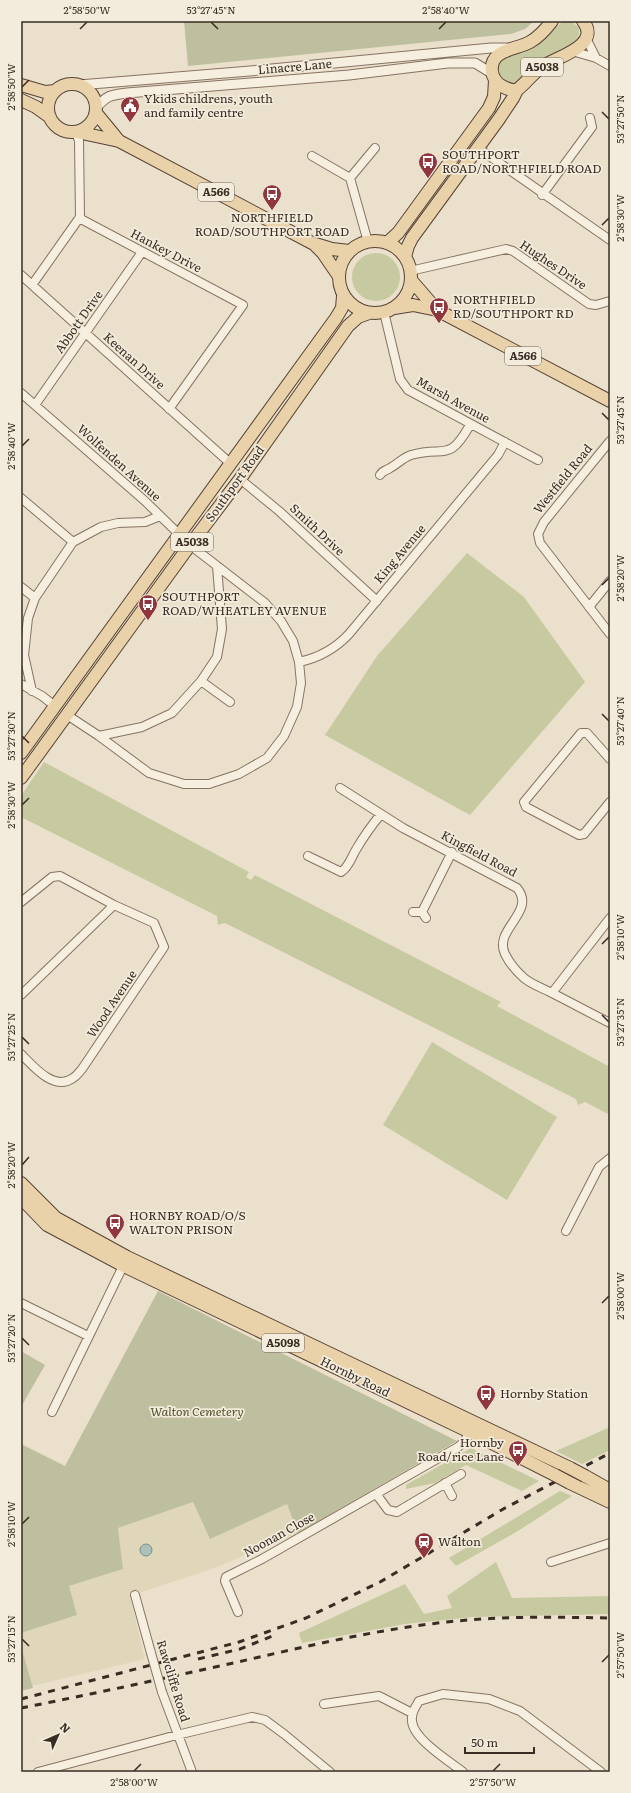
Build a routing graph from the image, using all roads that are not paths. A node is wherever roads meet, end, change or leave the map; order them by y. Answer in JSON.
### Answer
{"nodes":[{"id":1,"x":550,"y":23,"type":"edge"},
{"id":2,"x":588,"y":27,"type":"edge"},
{"id":3,"x":510,"y":48,"type":"junction"},
{"id":4,"x":572,"y":51,"type":"junction"},
{"id":5,"x":596,"y":58,"type":"junction"},
{"id":6,"x":610,"y":66,"type":"edge"},
{"id":7,"x":494,"y":77,"type":"junction"},
{"id":8,"x":21,"y":84,"type":"edge"},
{"id":9,"x":79,"y":85,"type":"junction"},
{"id":10,"x":517,"y":90,"type":"junction"},
{"id":11,"x":55,"y":92,"type":"junction"},
{"id":12,"x":21,"y":100,"type":"edge"},
{"id":13,"x":96,"y":110,"type":"junction"},
{"id":14,"x":50,"y":117,"type":"junction"},
{"id":15,"x":590,"y":118,"type":"dead end"},
{"id":16,"x":76,"y":132,"type":"junction"},
{"id":17,"x":119,"y":141,"type":"junction"},
{"id":18,"x":375,"y":148,"type":"dead end"},
{"id":19,"x":478,"y":148,"type":"junction"},
{"id":20,"x":312,"y":156,"type":"dead end"},
{"id":21,"x":350,"y":178,"type":"junction"},
{"id":22,"x":542,"y":194,"type":"junction"},
{"id":23,"x":79,"y":218,"type":"junction"},
{"id":24,"x":610,"y":240,"type":"edge"},
{"id":25,"x":368,"y":242,"type":"junction"},
{"id":26,"x":312,"y":243,"type":"junction"},
{"id":27,"x":387,"y":243,"type":"junction"},
{"id":28,"x":349,"y":251,"type":"junction"},
{"id":29,"x":142,"y":252,"type":"junction"},
{"id":30,"x":405,"y":257,"type":"junction"},
{"id":31,"x":21,"y":275,"type":"edge"},
{"id":32,"x":338,"y":275,"type":"junction"},
{"id":33,"x":410,"y":275,"type":"junction"},
{"id":34,"x":32,"y":285,"type":"junction"},
{"id":35,"x":343,"y":296,"type":"junction"},
{"id":36,"x":610,"y":301,"type":"edge"},
{"id":37,"x":389,"y":310,"type":"junction"},
{"id":38,"x":437,"y":310,"type":"junction"},
{"id":39,"x":369,"y":313,"type":"junction"},
{"id":40,"x":85,"y":333,"type":"junction"},
{"id":41,"x":21,"y":393,"type":"edge"},
{"id":42,"x":610,"y":401,"type":"edge"},
{"id":43,"x":35,"y":405,"type":"junction"},
{"id":44,"x":169,"y":409,"type":"junction"},
{"id":45,"x":470,"y":425,"type":"junction"},
{"id":46,"x":610,"y":441,"type":"edge"},
{"id":47,"x":505,"y":442,"type":"junction"},
{"id":48,"x":538,"y":460,"type":"dead end"},
{"id":49,"x":231,"y":464,"type":"junction"},
{"id":50,"x":380,"y":475,"type":"dead end"},
{"id":51,"x":240,"y":479,"type":"junction"},
{"id":52,"x":21,"y":498,"type":"edge"},
{"id":53,"x":160,"y":516,"type":"junction"},
{"id":54,"x":179,"y":535,"type":"junction"},
{"id":55,"x":73,"y":542,"type":"junction"},
{"id":56,"x":195,"y":548,"type":"junction"},
{"id":57,"x":217,"y":566,"type":"junction"},
{"id":58,"x":610,"y":581,"type":"edge"},
{"id":59,"x":21,"y":587,"type":"edge"},
{"id":60,"x":35,"y":598,"type":"junction"},
{"id":61,"x":377,"y":601,"type":"junction"},
{"id":62,"x":589,"y":607,"type":"junction"},
{"id":63,"x":610,"y":634,"type":"edge"},
{"id":64,"x":299,"y":662,"type":"junction"},
{"id":65,"x":201,"y":681,"type":"junction"},
{"id":66,"x":21,"y":684,"type":"edge"},
{"id":67,"x":32,"y":691,"type":"junction"},
{"id":68,"x":230,"y":702,"type":"dead end"},
{"id":69,"x":55,"y":706,"type":"junction"},
{"id":70,"x":67,"y":714,"type":"junction"},
{"id":71,"x":99,"y":736,"type":"junction"},
{"id":72,"x":21,"y":753,"type":"edge"},
{"id":73,"x":610,"y":760,"type":"edge"},
{"id":74,"x":21,"y":778,"type":"edge"},
{"id":75,"x":340,"y":788,"type":"dead end"},
{"id":76,"x":610,"y":802,"type":"edge"},
{"id":77,"x":381,"y":814,"type":"junction"},
{"id":78,"x":452,"y":852,"type":"junction"},
{"id":79,"x":308,"y":856,"type":"dead end"},
{"id":80,"x":21,"y":902,"type":"edge"},
{"id":81,"x":114,"y":905,"type":"junction"},
{"id":82,"x":420,"y":914,"type":"dead end"},
{"id":83,"x":610,"y":918,"type":"edge"},
{"id":84,"x":552,"y":993,"type":"junction"},
{"id":85,"x":21,"y":995,"type":"edge"},
{"id":86,"x":609,"y":1020,"type":"edge"},
{"id":87,"x":21,"y":1054,"type":"edge"},
{"id":88,"x":610,"y":1158,"type":"edge"},
{"id":89,"x":21,"y":1183,"type":"edge"},
{"id":90,"x":21,"y":1198,"type":"edge"},
{"id":91,"x":566,"y":1231,"type":"dead end"},
{"id":92,"x":125,"y":1262,"type":"junction"},
{"id":93,"x":21,"y":1303,"type":"edge"},
{"id":94,"x":88,"y":1336,"type":"junction"},
{"id":95,"x":52,"y":1412,"type":"dead end"},
{"id":96,"x":472,"y":1427,"type":"junction"},
{"id":97,"x":461,"y":1474,"type":"dead end"},
{"id":98,"x":445,"y":1482,"type":"junction"},
{"id":99,"x":610,"y":1490,"type":"edge"},
{"id":100,"x":377,"y":1495,"type":"junction"},
{"id":101,"x":452,"y":1496,"type":"dead end"},
{"id":102,"x":610,"y":1502,"type":"edge"},
{"id":103,"x":610,"y":1543,"type":"edge"},
{"id":104,"x":550,"y":1562,"type":"dead end"},
{"id":105,"x":135,"y":1595,"type":"dead end"},
{"id":106,"x":238,"y":1612,"type":"dead end"},
{"id":107,"x":324,"y":1704,"type":"dead end"},
{"id":108,"x":412,"y":1713,"type":"junction"},
{"id":109,"x":177,"y":1734,"type":"junction"},
{"id":110,"x":38,"y":1772,"type":"edge"},
{"id":111,"x":192,"y":1772,"type":"edge"},
{"id":112,"x":330,"y":1772,"type":"edge"},
{"id":113,"x":463,"y":1772,"type":"edge"},
{"id":114,"x":601,"y":1772,"type":"edge"}],
"edges":[{"from":1,"to":3,"type":"main road","number":"A5038"},
{"from":2,"to":4,"type":"main road","number":"A5038"},
{"from":2,"to":5,"type":"street"},
{"from":3,"to":7,"type":"main road","number":"A5038"},
{"from":3,"to":9,"type":"street","name":"Linacre Lane"},
{"from":4,"to":5,"type":"street"},
{"from":4,"to":10,"type":"main road","number":"A5038"},
{"from":5,"to":6,"type":"street"},
{"from":7,"to":10,"type":"main road","number":"A5038"},
{"from":7,"to":13,"type":"street","name":"Linacre Lane"},
{"from":7,"to":27,"type":"main road","number":"A5038"},
{"from":8,"to":11,"type":"main road"},
{"from":9,"to":11,"type":"main road"},
{"from":9,"to":13,"type":"main road"},
{"from":10,"to":19,"type":"main road","number":"A5038"},
{"from":11,"to":14,"type":"main road"},
{"from":12,"to":14,"type":"main road"},
{"from":13,"to":16,"type":"main road"},
{"from":13,"to":17,"type":"main road","number":"A566"},
{"from":14,"to":16,"type":"main road"},
{"from":15,"to":22,"type":"street"},
{"from":16,"to":17,"type":"main road","number":"A566"},
{"from":16,"to":23,"type":"street"},
{"from":17,"to":26,"type":"main road","number":"A566"},
{"from":18,"to":21,"type":"street"},
{"from":19,"to":22,"type":"street"},
{"from":19,"to":30,"type":"main road","number":"A5038"},
{"from":20,"to":21,"type":"street"},
{"from":21,"to":25,"type":"street"},
{"from":22,"to":24,"type":"street"},
{"from":23,"to":29,"type":"street","name":"Hankey Drive"},
{"from":23,"to":34,"type":"street"},
{"from":25,"to":27,"type":"main road"},
{"from":25,"to":28,"type":"main road"},
{"from":26,"to":28,"type":"main road","number":"A566"},
{"from":26,"to":32,"type":"main road","number":"A566"},
{"from":27,"to":30,"type":"main road"},
{"from":28,"to":32,"type":"main road"},
{"from":29,"to":40,"type":"street","name":"Abbott Drive"},
{"from":29,"to":44,"type":"street","name":"Hankey Drive"},
{"from":30,"to":33,"type":"main road"},
{"from":31,"to":34,"type":"street","name":"Keenan Drive"},
{"from":32,"to":35,"type":"main road"},
{"from":33,"to":36,"type":"street","name":"Hughes Drive"},
{"from":33,"to":37,"type":"main road"},
{"from":33,"to":38,"type":"main road","number":"A566"},
{"from":34,"to":40,"type":"street","name":"Keenan Drive"},
{"from":35,"to":39,"type":"main road"},
{"from":35,"to":49,"type":"main road","name":"Southport Road","number":"A5038"},
{"from":37,"to":38,"type":"main road","number":"A566"},
{"from":37,"to":39,"type":"main road"},
{"from":37,"to":45,"type":"street","name":"Marsh Avenue"},
{"from":38,"to":42,"type":"main road","number":"A566"},
{"from":39,"to":51,"type":"main road","name":"Southport Road","number":"A5038"},
{"from":40,"to":43,"type":"street","name":"Abbott Drive"},
{"from":40,"to":44,"type":"street","name":"Keenan Drive"},
{"from":41,"to":43,"type":"street","name":"Wolfenden Avenue"},
{"from":43,"to":53,"type":"street","name":"Wolfenden Avenue"},
{"from":44,"to":49,"type":"street","name":"Keenan Drive"},
{"from":45,"to":47,"type":"street","name":"Marsh Avenue"},
{"from":45,"to":50,"type":"street"},
{"from":46,"to":62,"type":"street","name":"Westfield Road"},
{"from":47,"to":48,"type":"street","name":"Marsh Avenue"},
{"from":47,"to":61,"type":"street","name":"King Avenue"},
{"from":49,"to":54,"type":"main road","name":"Southport Road","number":"A5038"},
{"from":51,"to":56,"type":"main road","name":"Southport Road","number":"A5038"},
{"from":51,"to":61,"type":"street","name":"Smith Drive"},
{"from":52,"to":55,"type":"street"},
{"from":53,"to":54,"type":"street","name":"Wolfenden Avenue"},
{"from":53,"to":55,"type":"street"},
{"from":54,"to":56,"type":"street","name":"Wolfenden Avenue"},
{"from":54,"to":69,"type":"main road","name":"Southport Road","number":"A5038"},
{"from":55,"to":60,"type":"street"},
{"from":56,"to":57,"type":"street","name":"Wolfenden Avenue"},
{"from":56,"to":70,"type":"main road","name":"Southport Road","number":"A5038"},
{"from":57,"to":64,"type":"street","name":"Wolfenden Avenue"},
{"from":57,"to":65,"type":"street"},
{"from":58,"to":62,"type":"street"},
{"from":59,"to":60,"type":"street"},
{"from":60,"to":67,"type":"street"},
{"from":61,"to":64,"type":"street","name":"King Avenue"},
{"from":62,"to":63,"type":"street"},
{"from":64,"to":71,"type":"street","name":"Wolfenden Avenue"},
{"from":65,"to":68,"type":"street"},
{"from":65,"to":71,"type":"street"},
{"from":66,"to":67,"type":"street"},
{"from":67,"to":69,"type":"street"},
{"from":69,"to":72,"type":"main road","name":"Southport Road","number":"A5038"},
{"from":70,"to":71,"type":"street","name":"Wolfenden Avenue"},
{"from":70,"to":74,"type":"main road","name":"Southport Road","number":"A5038"},
{"from":73,"to":76,"type":"street"},
{"from":75,"to":77,"type":"street","name":"Kingfield Road"},
{"from":77,"to":78,"type":"street","name":"Kingfield Road"},
{"from":77,"to":79,"type":"street"},
{"from":78,"to":82,"type":"street"},
{"from":78,"to":84,"type":"street","name":"Kingfield Road"},
{"from":80,"to":81,"type":"street"},
{"from":81,"to":85,"type":"street"},
{"from":81,"to":87,"type":"street","name":"Wood Avenue"},
{"from":83,"to":84,"type":"street"},
{"from":84,"to":86,"type":"street","name":"Kingfield Road"},
{"from":88,"to":91,"type":"street"},
{"from":89,"to":92,"type":"main road","name":"Hornby Road","number":"A5098"},
{"from":90,"to":92,"type":"main road","name":"Hornby Road","number":"A5098"},
{"from":92,"to":94,"type":"street"},
{"from":92,"to":96,"type":"main road","name":"Hornby Road","number":"A5098"},
{"from":93,"to":94,"type":"street"},
{"from":94,"to":95,"type":"street"},
{"from":96,"to":99,"type":"main road","name":"Hornby Road","number":"A5098","bridge":true},
{"from":96,"to":100,"type":"street","name":"Noonan Close"},
{"from":96,"to":102,"type":"main road","name":"Hornby Road","number":"A5098","bridge":true},
{"from":97,"to":98,"type":"street"},
{"from":98,"to":100,"type":"street"},
{"from":98,"to":101,"type":"street"},
{"from":100,"to":106,"type":"street","name":"Noonan Close"},
{"from":103,"to":104,"type":"street"},
{"from":105,"to":109,"type":"street","name":"Rawcliffe Road","bridge":true},
{"from":107,"to":108,"type":"street"},
{"from":108,"to":113,"type":"street"},
{"from":108,"to":114,"type":"street"},
{"from":109,"to":110,"type":"street"},
{"from":109,"to":111,"type":"street","name":"Rawcliffe Road"},
{"from":109,"to":112,"type":"street"}]}
